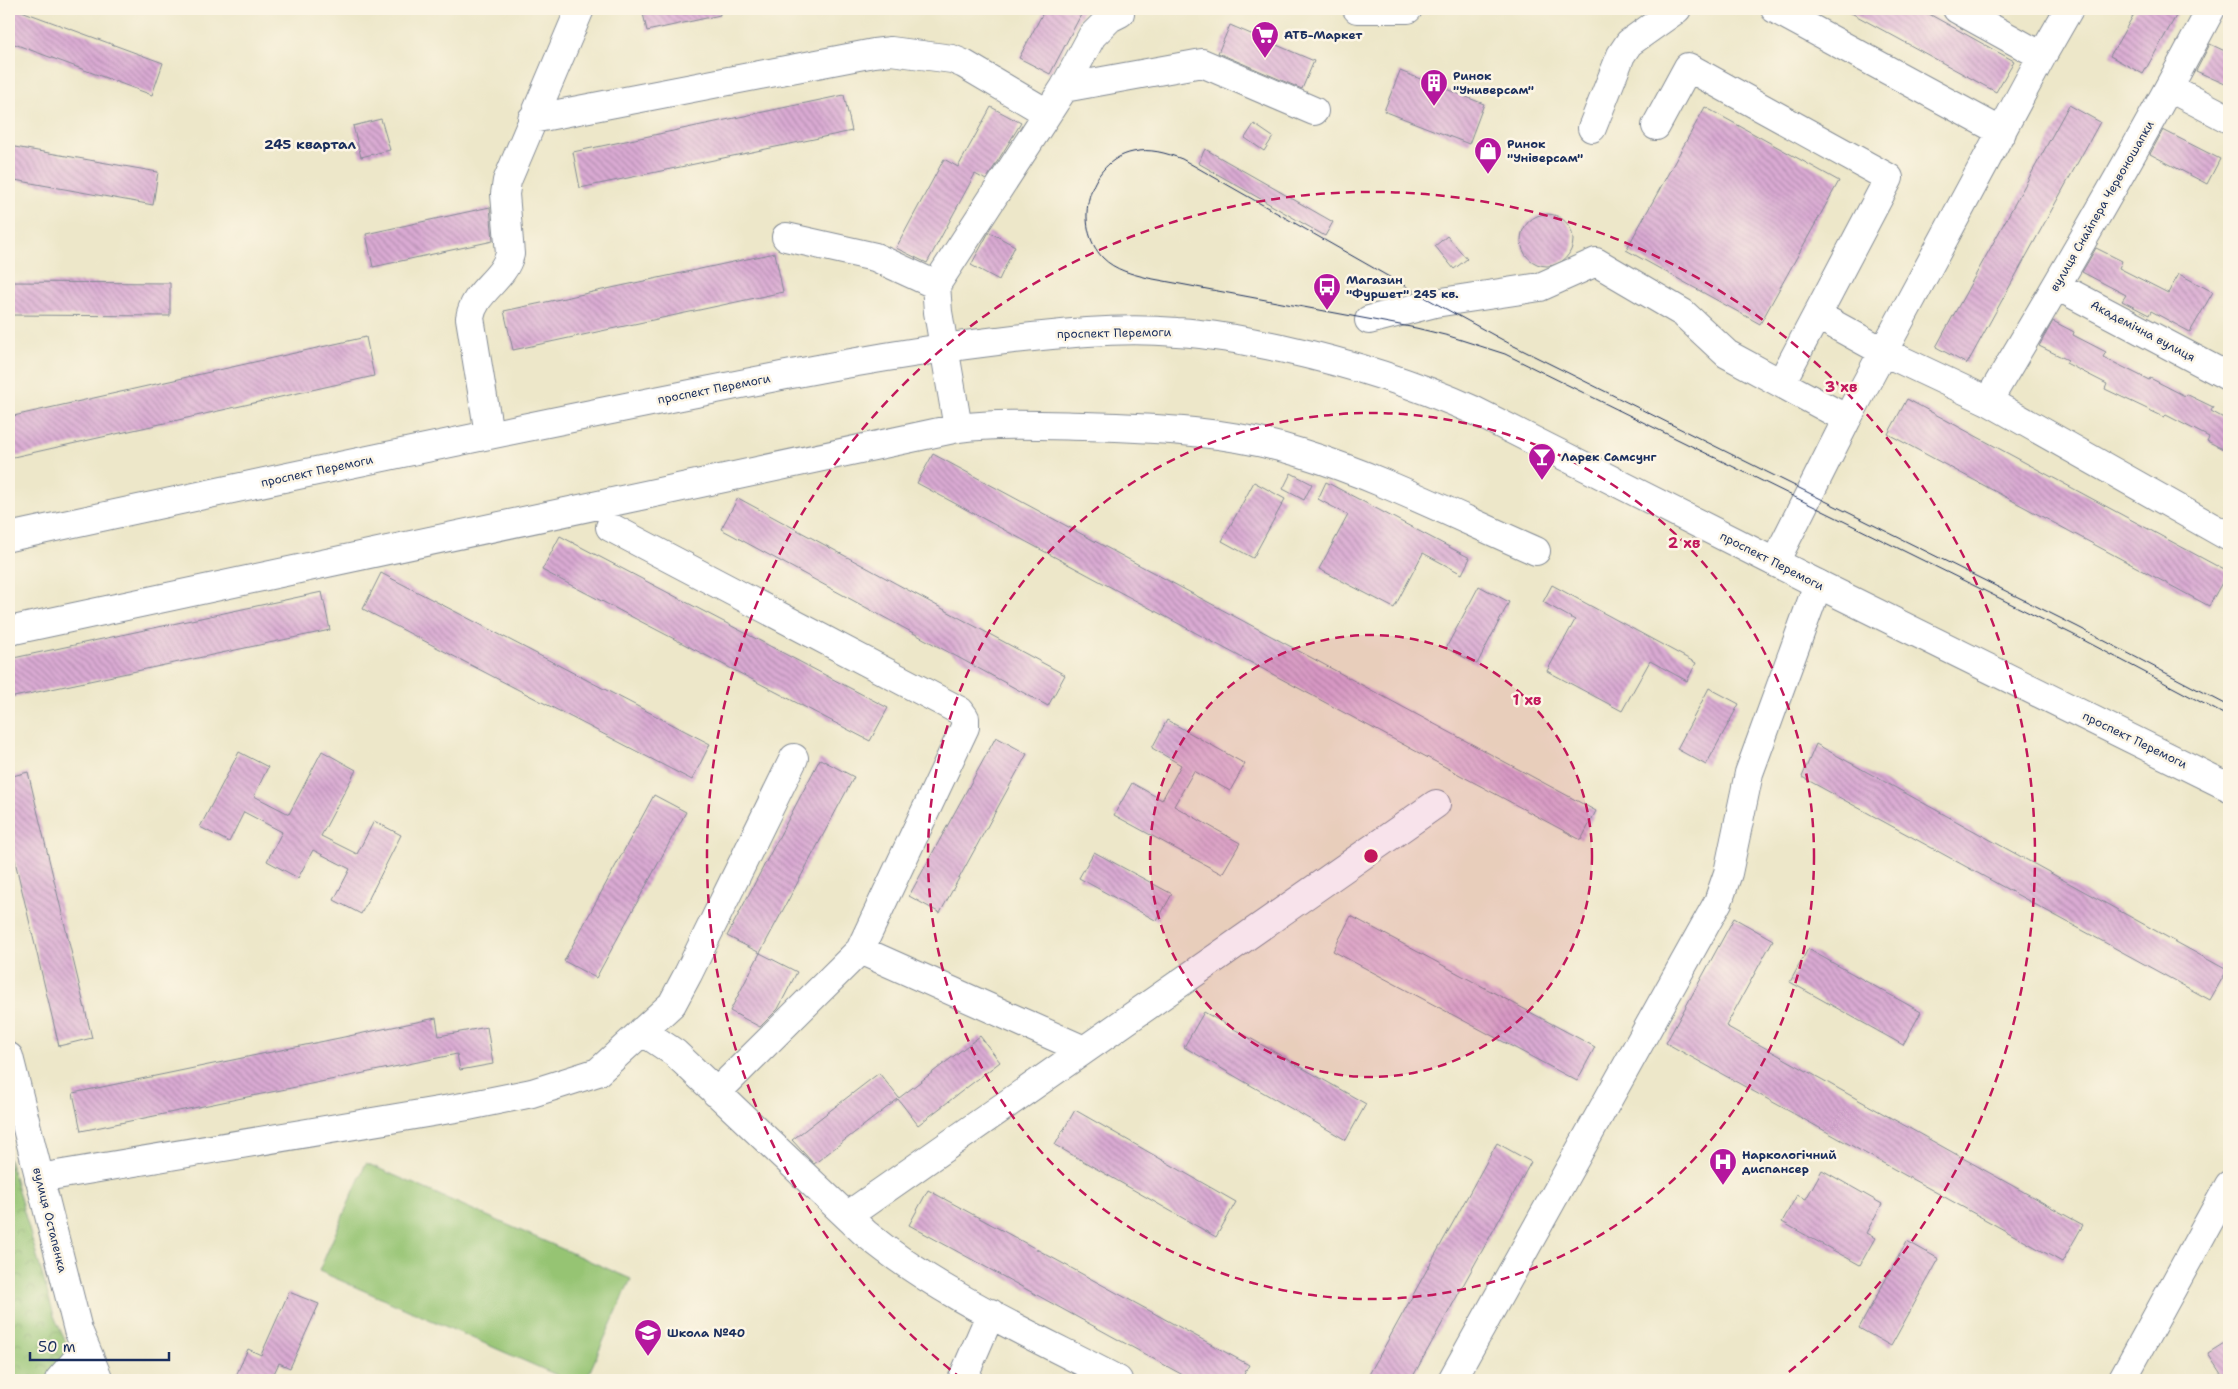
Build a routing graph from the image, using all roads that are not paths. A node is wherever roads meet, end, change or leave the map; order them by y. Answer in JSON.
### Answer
{"nodes":[{"id":1,"x":580,"y":9,"type":"edge"},
{"id":2,"x":1357,"y":9,"type":"edge"},
{"id":3,"x":1408,"y":9,"type":"edge"},
{"id":4,"x":1677,"y":9,"type":"edge"},
{"id":5,"x":1775,"y":9,"type":"edge"},
{"id":6,"x":1957,"y":9,"type":"edge"},
{"id":7,"x":2069,"y":9,"type":"edge"},
{"id":8,"x":2211,"y":9,"type":"edge"},
{"id":9,"x":1120,"y":13,"type":"dead end"},
{"id":10,"x":2042,"y":56,"type":"junction"},
{"id":11,"x":1064,"y":88,"type":"junction"},
{"id":12,"x":2170,"y":88,"type":"junction"},
{"id":13,"x":1314,"y":111,"type":"dead end"},
{"id":14,"x":1047,"y":113,"type":"junction"},
{"id":15,"x":532,"y":119,"type":"junction"},
{"id":16,"x":2229,"y":119,"type":"edge"},
{"id":17,"x":1656,"y":126,"type":"dead end"},
{"id":18,"x":1592,"y":128,"type":"dead end"},
{"id":19,"x":2002,"y":132,"type":"junction"},
{"id":20,"x":786,"y":237,"type":"dead end"},
{"id":21,"x":936,"y":285,"type":"junction"},
{"id":22,"x":2057,"y":286,"type":"junction"},
{"id":23,"x":1817,"y":315,"type":"junction"},
{"id":24,"x":1369,"y":320,"type":"dead end"},
{"id":25,"x":944,"y":348,"type":"junction"},
{"id":26,"x":1884,"y":352,"type":"junction"},
{"id":27,"x":2229,"y":377,"type":"edge"},
{"id":28,"x":1781,"y":383,"type":"junction"},
{"id":29,"x":1988,"y":401,"type":"junction"},
{"id":30,"x":1847,"y":419,"type":"junction"},
{"id":31,"x":958,"y":428,"type":"junction"},
{"id":32,"x":489,"y":434,"type":"junction"},
{"id":33,"x":610,"y":527,"type":"dead end"},
{"id":34,"x":9,"y":537,"type":"edge"},
{"id":35,"x":2229,"y":537,"type":"edge"},
{"id":36,"x":1536,"y":551,"type":"dead end"},
{"id":37,"x":1774,"y":562,"type":"junction"},
{"id":38,"x":1818,"y":584,"type":"junction"},
{"id":39,"x":9,"y":631,"type":"edge"},
{"id":40,"x":794,"y":758,"type":"dead end"},
{"id":41,"x":2229,"y":787,"type":"edge"},
{"id":42,"x":1436,"y":804,"type":"dead end"},
{"id":43,"x":860,"y":950,"type":"junction"},
{"id":44,"x":642,"y":1031,"type":"junction"},
{"id":45,"x":1084,"y":1050,"type":"junction"},
{"id":46,"x":9,"y":1057,"type":"edge"},
{"id":47,"x":716,"y":1092,"type":"junction"},
{"id":48,"x":40,"y":1178,"type":"junction"},
{"id":49,"x":2229,"y":1185,"type":"edge"},
{"id":50,"x":847,"y":1216,"type":"junction"},
{"id":51,"x":991,"y":1313,"type":"junction"},
{"id":52,"x":86,"y":1349,"type":"junction"},
{"id":53,"x":58,"y":1380,"type":"edge"},
{"id":54,"x":99,"y":1380,"type":"edge"},
{"id":55,"x":962,"y":1380,"type":"edge"},
{"id":56,"x":1118,"y":1380,"type":"edge"},
{"id":57,"x":1452,"y":1380,"type":"edge"},
{"id":58,"x":2122,"y":1380,"type":"edge"}],
"edges":[{"from":1,"to":15,"type":"street"},
{"from":2,"to":3,"type":"street"},
{"from":4,"to":18,"type":"street"},
{"from":5,"to":19,"type":"street"},
{"from":6,"to":10,"type":"street"},
{"from":7,"to":10,"type":"street"},
{"from":8,"to":12,"type":"street","name":"вулиця Снайпера Червоношапки"},
{"from":9,"to":11,"type":"street"},
{"from":10,"to":19,"type":"street"},
{"from":11,"to":13,"type":"street"},
{"from":11,"to":14,"type":"street"},
{"from":12,"to":16,"type":"street"},
{"from":12,"to":22,"type":"street","name":"вулиця Снайпера Червоношапки"},
{"from":14,"to":15,"type":"street"},
{"from":14,"to":21,"type":"street"},
{"from":15,"to":32,"type":"street"},
{"from":17,"to":23,"type":"street"},
{"from":19,"to":26,"type":"street"},
{"from":20,"to":21,"type":"street"},
{"from":21,"to":25,"type":"street"},
{"from":22,"to":27,"type":"street","name":"Академічна вулиця"},
{"from":22,"to":29,"type":"street","name":"вулиця Снайпера Червоношапки"},
{"from":23,"to":26,"type":"street"},
{"from":23,"to":28,"type":"street"},
{"from":24,"to":28,"type":"street"},
{"from":25,"to":31,"type":"street"},
{"from":25,"to":32,"type":"street","name":"проспект Перемоги"},
{"from":25,"to":37,"type":"street","name":"проспект Перемоги"},
{"from":26,"to":29,"type":"street"},
{"from":26,"to":30,"type":"street"},
{"from":28,"to":30,"type":"street"},
{"from":29,"to":35,"type":"street"},
{"from":30,"to":37,"type":"street"},
{"from":31,"to":36,"type":"street"},
{"from":31,"to":39,"type":"street"},
{"from":32,"to":34,"type":"street","name":"проспект Перемоги"},
{"from":33,"to":43,"type":"street"},
{"from":37,"to":38,"type":"street","name":"проспект Перемоги"},
{"from":38,"to":41,"type":"street","name":"проспект Перемоги"},
{"from":38,"to":57,"type":"street"},
{"from":40,"to":44,"type":"street"},
{"from":42,"to":45,"type":"street"},
{"from":43,"to":45,"type":"street"},
{"from":43,"to":47,"type":"street"},
{"from":44,"to":47,"type":"street"},
{"from":44,"to":48,"type":"street"},
{"from":45,"to":50,"type":"street"},
{"from":46,"to":48,"type":"street","name":"вулиця Остапенка"},
{"from":47,"to":50,"type":"street"},
{"from":48,"to":52,"type":"street","name":"вулиця Остапенка"},
{"from":49,"to":58,"type":"street"},
{"from":50,"to":51,"type":"street"},
{"from":51,"to":55,"type":"street"},
{"from":51,"to":56,"type":"street"},
{"from":52,"to":53,"type":"street"},
{"from":52,"to":54,"type":"street","name":"вулиця Остапенка"}]}
